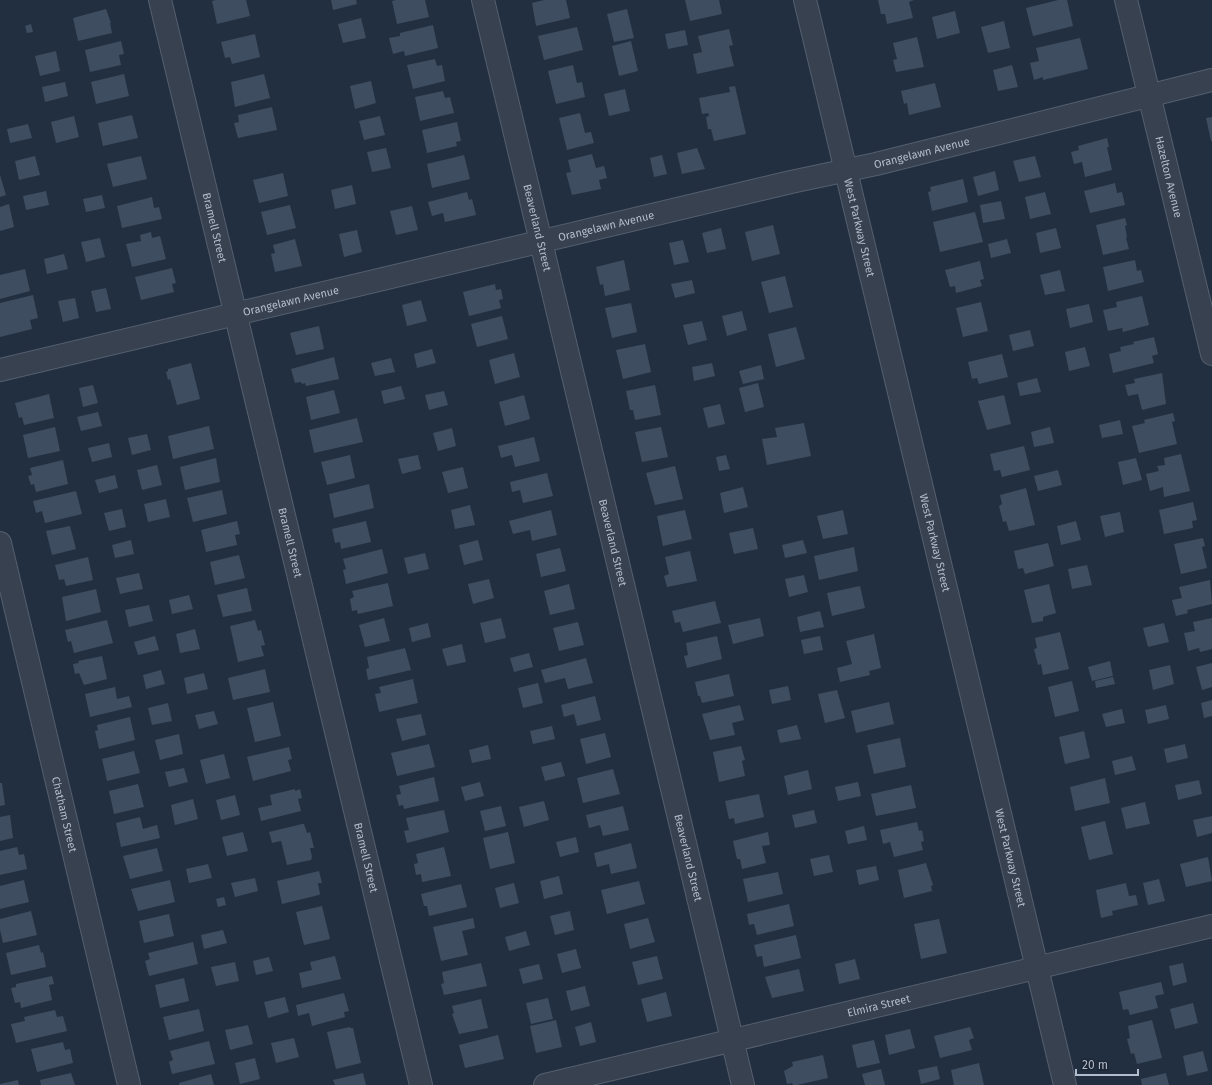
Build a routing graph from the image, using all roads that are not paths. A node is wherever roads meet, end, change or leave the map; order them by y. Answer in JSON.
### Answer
{"nodes":[{"id":1,"x":160,"y":0,"type":"edge"},
{"id":2,"x":483,"y":0,"type":"edge"},
{"id":3,"x":805,"y":0,"type":"edge"},
{"id":4,"x":1126,"y":0,"type":"edge"},
{"id":5,"x":1212,"y":80,"type":"edge"},
{"id":6,"x":1150,"y":96,"type":"junction"},
{"id":7,"x":846,"y":170,"type":"junction"},
{"id":8,"x":541,"y":242,"type":"junction"},
{"id":9,"x":236,"y":315,"type":"junction"},
{"id":10,"x":1212,"y":354,"type":"edge"},
{"id":11,"x":0,"y":370,"type":"edge"},
{"id":12,"x":0,"y":543,"type":"edge"},
{"id":13,"x":1212,"y":926,"type":"edge"},
{"id":14,"x":1037,"y":969,"type":"junction"},
{"id":15,"x":732,"y":1041,"type":"junction"},
{"id":16,"x":129,"y":1085,"type":"edge"},
{"id":17,"x":421,"y":1085,"type":"edge"},
{"id":18,"x":545,"y":1085,"type":"edge"},
{"id":19,"x":742,"y":1085,"type":"edge"},
{"id":20,"x":1065,"y":1085,"type":"edge"}],
"edges":[{"from":1,"to":9,"type":"street","name":"Bramell Street"},
{"from":2,"to":8,"type":"street","name":"Beaverland Street"},
{"from":3,"to":7,"type":"street","name":"West Parkway Street"},
{"from":4,"to":6,"type":"street","name":"Hazelton Avenue"},
{"from":5,"to":6,"type":"street","name":"Orangelawn Avenue"},
{"from":6,"to":7,"type":"street","name":"Orangelawn Avenue"},
{"from":6,"to":10,"type":"street","name":"Hazelton Avenue"},
{"from":7,"to":8,"type":"street","name":"Orangelawn Avenue"},
{"from":7,"to":14,"type":"street","name":"West Parkway Street"},
{"from":8,"to":9,"type":"street","name":"Orangelawn Avenue"},
{"from":8,"to":15,"type":"street","name":"Beaverland Street"},
{"from":9,"to":11,"type":"street","name":"Orangelawn Avenue"},
{"from":9,"to":17,"type":"street","name":"Bramell Street"},
{"from":12,"to":16,"type":"street","name":"Chatham Street"},
{"from":13,"to":14,"type":"street","name":"Elmira Street"},
{"from":14,"to":15,"type":"street","name":"Elmira Street"},
{"from":14,"to":20,"type":"street","name":"West Parkway Street"},
{"from":15,"to":18,"type":"street","name":"Elmira Street"},
{"from":15,"to":19,"type":"street","name":"Beaverland Street"}]}
